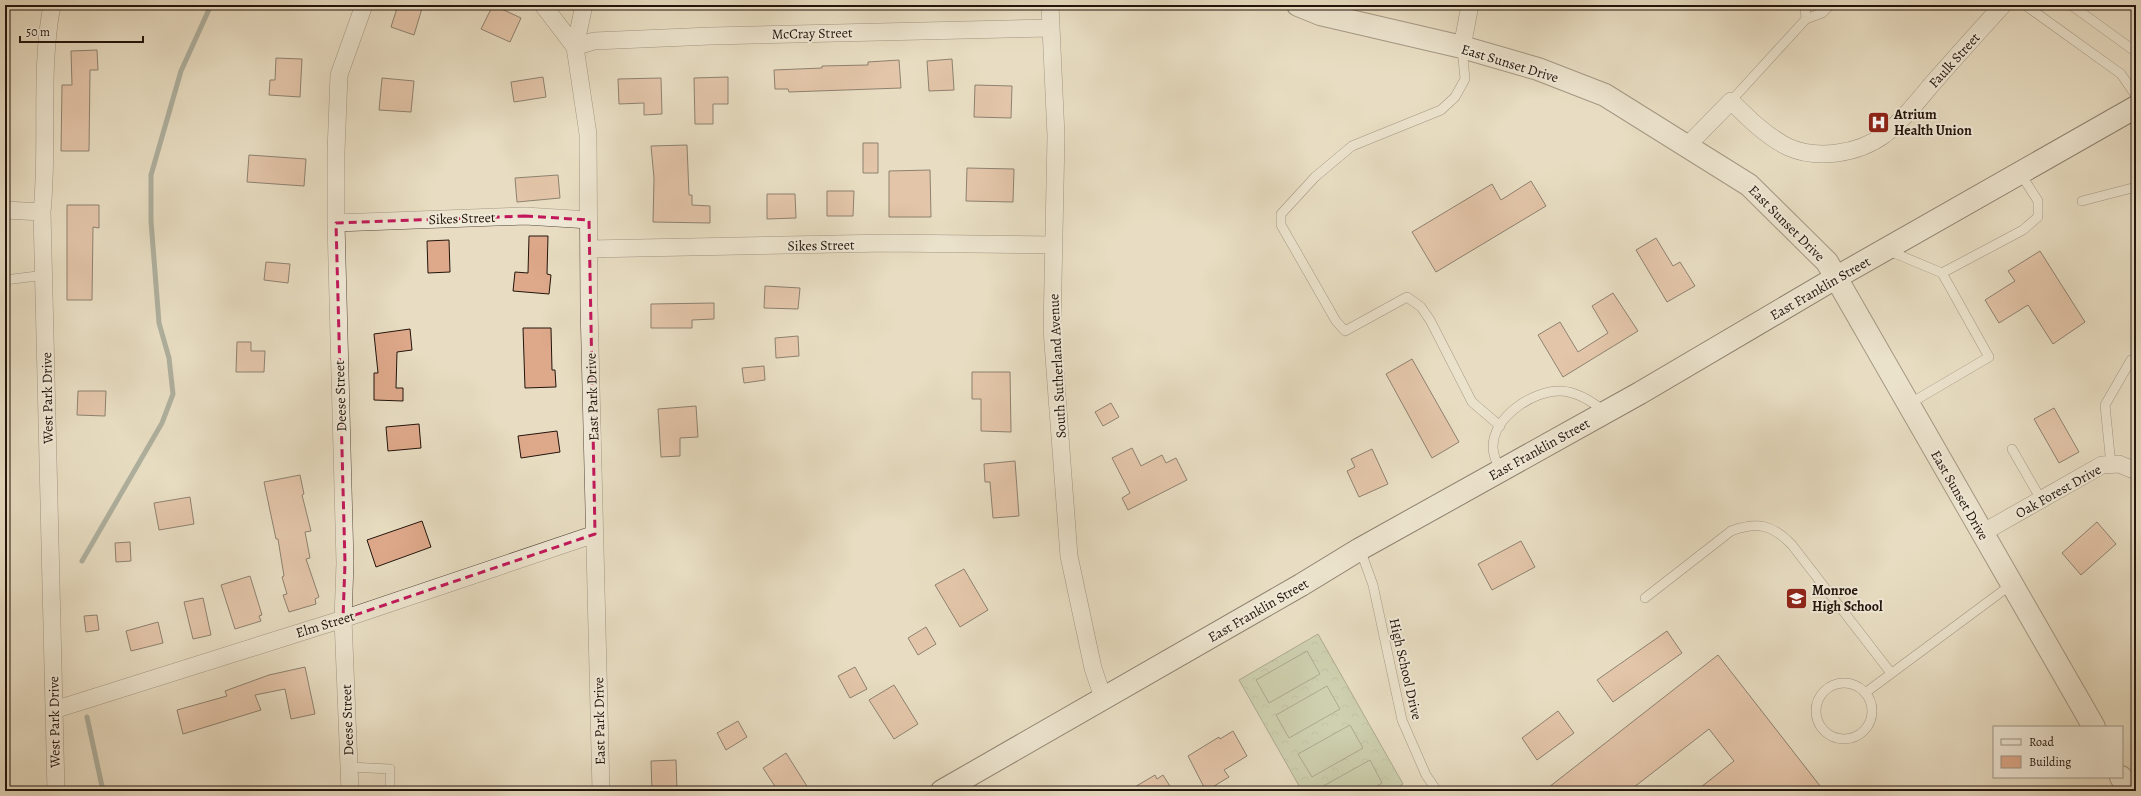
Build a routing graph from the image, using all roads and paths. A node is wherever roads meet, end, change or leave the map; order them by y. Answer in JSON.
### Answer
{"nodes":[{"id":1,"x":52,"y":5,"type":"edge"},
{"id":2,"x":364,"y":5,"type":"edge"},
{"id":3,"x":542,"y":5,"type":"edge"},
{"id":4,"x":584,"y":5,"type":"edge"},
{"id":5,"x":1050,"y":5,"type":"edge"},
{"id":6,"x":1298,"y":5,"type":"edge"},
{"id":7,"x":1470,"y":5,"type":"edge"},
{"id":8,"x":1804,"y":5,"type":"edge"},
{"id":9,"x":1830,"y":5,"type":"edge"},
{"id":10,"x":2002,"y":5,"type":"edge"},
{"id":11,"x":2025,"y":5,"type":"edge"},
{"id":12,"x":2071,"y":5,"type":"edge"},
{"id":13,"x":1806,"y":19,"type":"junction"},
{"id":14,"x":1050,"y":28,"type":"junction"},
{"id":15,"x":575,"y":47,"type":"junction"},
{"id":16,"x":1462,"y":48,"type":"junction"},
{"id":17,"x":2136,"y":52,"type":"edge"},
{"id":18,"x":2136,"y":96,"type":"edge"},
{"id":19,"x":1731,"y":101,"type":"junction"},
{"id":20,"x":2136,"y":107,"type":"edge"},
{"id":21,"x":1688,"y":145,"type":"junction"},
{"id":22,"x":2020,"y":173,"type":"junction"},
{"id":23,"x":2136,"y":187,"type":"edge"},
{"id":24,"x":2082,"y":201,"type":"dead end"},
{"id":25,"x":5,"y":210,"type":"edge"},
{"id":26,"x":42,"y":212,"type":"junction"},
{"id":27,"x":588,"y":220,"type":"junction"},
{"id":28,"x":336,"y":223,"type":"junction"},
{"id":29,"x":1054,"y":245,"type":"junction"},
{"id":30,"x":589,"y":249,"type":"junction"},
{"id":31,"x":1886,"y":249,"type":"junction"},
{"id":32,"x":1942,"y":273,"type":"junction"},
{"id":33,"x":44,"y":275,"type":"junction"},
{"id":34,"x":1836,"y":278,"type":"junction"},
{"id":35,"x":5,"y":280,"type":"edge"},
{"id":36,"x":2131,"y":360,"type":"dead end"},
{"id":37,"x":1909,"y":404,"type":"junction"},
{"id":38,"x":1605,"y":412,"type":"junction"},
{"id":39,"x":1500,"y":426,"type":"junction"},
{"id":40,"x":2012,"y":449,"type":"dead end"},
{"id":41,"x":2112,"y":464,"type":"junction"},
{"id":42,"x":1500,"y":471,"type":"junction"},
{"id":43,"x":2136,"y":471,"type":"edge"},
{"id":44,"x":2042,"y":501,"type":"junction"},
{"id":45,"x":1982,"y":532,"type":"junction"},
{"id":46,"x":595,"y":534,"type":"junction"},
{"id":47,"x":1360,"y":549,"type":"junction"},
{"id":48,"x":2012,"y":584,"type":"junction"},
{"id":49,"x":1645,"y":598,"type":"dead end"},
{"id":50,"x":343,"y":619,"type":"junction"},
{"id":51,"x":1891,"y":673,"type":"junction"},
{"id":52,"x":1866,"y":693,"type":"junction"},
{"id":53,"x":1103,"y":698,"type":"junction"},
{"id":54,"x":54,"y":710,"type":"junction"},
{"id":55,"x":2093,"y":726,"type":"edge"},
{"id":56,"x":349,"y":767,"type":"junction"},
{"id":57,"x":2122,"y":778,"type":"edge"},
{"id":58,"x":56,"y":791,"type":"edge"},
{"id":59,"x":350,"y":791,"type":"edge"},
{"id":60,"x":390,"y":791,"type":"edge"},
{"id":61,"x":601,"y":791,"type":"edge"},
{"id":62,"x":942,"y":791,"type":"edge"},
{"id":63,"x":1436,"y":791,"type":"edge"},
{"id":64,"x":2129,"y":791,"type":"edge"}],
"edges":[{"from":1,"to":26,"type":"street","name":"West Park Drive"},
{"from":2,"to":28,"type":"street","name":"Deese Street"},
{"from":3,"to":15,"type":"street"},
{"from":4,"to":15,"type":"street","name":"East Park Drive"},
{"from":5,"to":14,"type":"street","name":"South Sutherland Avenue"},
{"from":6,"to":16,"type":"main road","name":"East Sunset Drive"},
{"from":7,"to":16,"type":"street"},
{"from":8,"to":13,"type":"lane"},
{"from":9,"to":13,"type":"lane"},
{"from":10,"to":19,"type":"street","name":"Faulk Street"},
{"from":11,"to":18,"type":"lane"},
{"from":12,"to":17,"type":"lane"},
{"from":13,"to":19,"type":"lane"},
{"from":14,"to":15,"type":"street","name":"McCray Street"},
{"from":14,"to":29,"type":"street","name":"South Sutherland Avenue"},
{"from":15,"to":27,"type":"street","name":"East Park Drive"},
{"from":16,"to":21,"type":"main road","name":"East Sunset Drive"},
{"from":16,"to":39,"type":"lane"},
{"from":19,"to":21,"type":"street"},
{"from":20,"to":22,"type":"main road","name":"East Franklin Street"},
{"from":21,"to":34,"type":"main road","name":"East Sunset Drive"},
{"from":22,"to":31,"type":"main road","name":"East Franklin Street"},
{"from":22,"to":32,"type":"lane"},
{"from":23,"to":24,"type":"lane"},
{"from":25,"to":26,"type":"street"},
{"from":26,"to":33,"type":"street","name":"West Park Drive"},
{"from":27,"to":28,"type":"street","name":"Sikes Street"},
{"from":27,"to":30,"type":"street","name":"East Park Drive"},
{"from":28,"to":50,"type":"street","name":"Deese Street"},
{"from":29,"to":30,"type":"street","name":"Sikes Street"},
{"from":29,"to":53,"type":"street","name":"South Sutherland Avenue"},
{"from":30,"to":46,"type":"street","name":"East Park Drive"},
{"from":31,"to":32,"type":"lane"},
{"from":31,"to":34,"type":"main road","name":"East Franklin Street"},
{"from":32,"to":37,"type":"lane"},
{"from":33,"to":35,"type":"lane"},
{"from":33,"to":54,"type":"street","name":"West Park Drive"},
{"from":34,"to":37,"type":"main road","name":"East Sunset Drive"},
{"from":34,"to":38,"type":"main road","name":"East Franklin Street"},
{"from":36,"to":41,"type":"lane"},
{"from":37,"to":45,"type":"main road","name":"East Sunset Drive"},
{"from":38,"to":39,"type":"lane"},
{"from":38,"to":42,"type":"main road","name":"East Franklin Street"},
{"from":39,"to":42,"type":"lane"},
{"from":40,"to":44,"type":"lane"},
{"from":41,"to":43,"type":"street","name":"Oak Forest Drive"},
{"from":41,"to":44,"type":"street","name":"Oak Forest Drive"},
{"from":42,"to":47,"type":"main road","name":"East Franklin Street"},
{"from":44,"to":45,"type":"street","name":"Oak Forest Drive"},
{"from":45,"to":48,"type":"main road","name":"East Sunset Drive"},
{"from":46,"to":50,"type":"street","name":"Elm Street"},
{"from":46,"to":61,"type":"street","name":"East Park Drive"},
{"from":47,"to":53,"type":"main road","name":"East Franklin Street"},
{"from":47,"to":63,"type":"lane","name":"High School Drive"},
{"from":48,"to":51,"type":"lane"},
{"from":48,"to":55,"type":"main road","name":"East Sunset Drive"},
{"from":49,"to":51,"type":"lane"},
{"from":50,"to":54,"type":"street","name":"Elm Street"},
{"from":50,"to":56,"type":"street","name":"Deese Street"},
{"from":51,"to":52,"type":"lane"},
{"from":52,"to":52,"type":"lane"},
{"from":53,"to":62,"type":"main road","name":"East Franklin Street"},
{"from":54,"to":58,"type":"street","name":"West Park Drive"},
{"from":56,"to":59,"type":"street","name":"Deese Street"},
{"from":56,"to":60,"type":"lane"},
{"from":57,"to":64,"type":"main road"}]}
